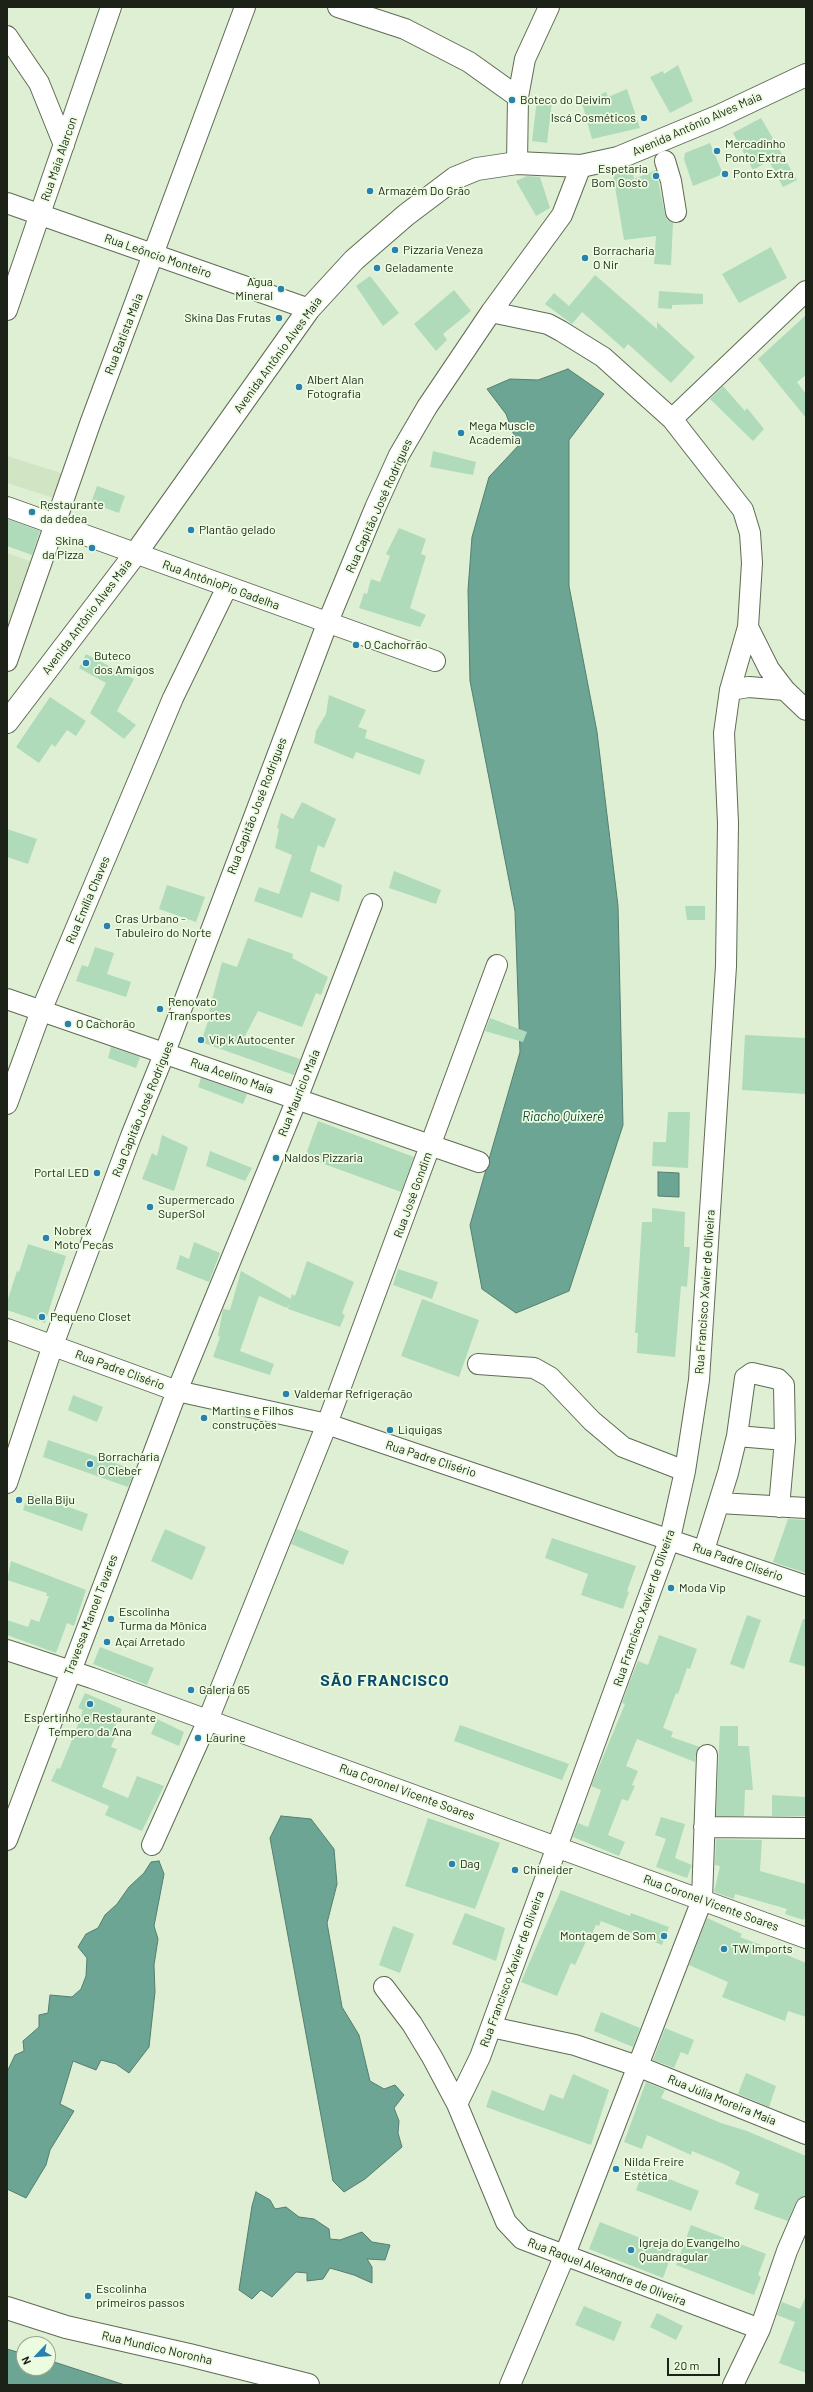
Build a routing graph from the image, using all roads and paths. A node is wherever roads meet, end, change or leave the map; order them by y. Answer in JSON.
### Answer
{"nodes":[{"id":1,"x":245,"y":7,"type":"edge"},
{"id":2,"x":338,"y":7,"type":"edge"},
{"id":3,"x":550,"y":7,"type":"edge"},
{"id":4,"x":105,"y":12,"type":"edge"},
{"id":5,"x":7,"y":36,"type":"edge"},
{"id":6,"x":806,"y":75,"type":"edge"},
{"id":7,"x":518,"y":97,"type":"junction"},
{"id":8,"x":64,"y":145,"type":"junction"},
{"id":9,"x":665,"y":160,"type":"dead end"},
{"id":10,"x":518,"y":163,"type":"junction"},
{"id":11,"x":582,"y":166,"type":"junction"},
{"id":12,"x":7,"y":203,"type":"edge"},
{"id":13,"x":676,"y":212,"type":"dead end"},
{"id":14,"x":40,"y":214,"type":"junction"},
{"id":15,"x":154,"y":255,"type":"junction"},
{"id":16,"x":806,"y":291,"type":"edge"},
{"id":17,"x":309,"y":309,"type":"junction"},
{"id":18,"x":7,"y":310,"type":"edge"},
{"id":19,"x":491,"y":312,"type":"junction"},
{"id":20,"x":672,"y":419,"type":"junction"},
{"id":21,"x":7,"y":507,"type":"edge"},
{"id":22,"x":55,"y":524,"type":"junction"},
{"id":23,"x":136,"y":553,"type":"junction"},
{"id":24,"x":227,"y":587,"type":"junction"},
{"id":25,"x":327,"y":624,"type":"junction"},
{"id":26,"x":748,"y":627,"type":"junction"},
{"id":27,"x":435,"y":661,"type":"dead end"},
{"id":28,"x":7,"y":662,"type":"edge"},
{"id":29,"x":730,"y":690,"type":"junction"},
{"id":30,"x":785,"y":690,"type":"junction"},
{"id":31,"x":806,"y":710,"type":"edge"},
{"id":32,"x":7,"y":722,"type":"edge"},
{"id":33,"x":372,"y":904,"type":"dead end"},
{"id":34,"x":497,"y":965,"type":"dead end"},
{"id":35,"x":7,"y":999,"type":"edge"},
{"id":36,"x":41,"y":1011,"type":"junction"},
{"id":37,"x":166,"y":1052,"type":"junction"},
{"id":38,"x":297,"y":1099,"type":"junction"},
{"id":39,"x":7,"y":1104,"type":"edge"},
{"id":40,"x":431,"y":1145,"type":"junction"},
{"id":41,"x":479,"y":1162,"type":"dead end"},
{"id":42,"x":7,"y":1329,"type":"edge"},
{"id":43,"x":53,"y":1345,"type":"junction"},
{"id":44,"x":478,"y":1364,"type":"dead end"},
{"id":45,"x":177,"y":1391,"type":"junction"},
{"id":46,"x":327,"y":1424,"type":"junction"},
{"id":47,"x":737,"y":1436,"type":"junction"},
{"id":48,"x":785,"y":1440,"type":"junction"},
{"id":49,"x":685,"y":1471,"type":"junction"},
{"id":50,"x":7,"y":1483,"type":"edge"},
{"id":51,"x":719,"y":1504,"type":"junction"},
{"id":52,"x":778,"y":1506,"type":"junction"},
{"id":53,"x":806,"y":1508,"type":"edge"},
{"id":54,"x":670,"y":1538,"type":"junction"},
{"id":55,"x":704,"y":1550,"type":"junction"},
{"id":56,"x":806,"y":1586,"type":"edge"},
{"id":57,"x":7,"y":1650,"type":"edge"},
{"id":58,"x":70,"y":1671,"type":"junction"},
{"id":59,"x":208,"y":1720,"type":"junction"},
{"id":60,"x":707,"y":1755,"type":"dead end"},
{"id":61,"x":704,"y":1827,"type":"junction"},
{"id":62,"x":806,"y":1828,"type":"edge"},
{"id":63,"x":7,"y":1840,"type":"edge"},
{"id":64,"x":152,"y":1845,"type":"dead end"},
{"id":65,"x":558,"y":1846,"type":"junction"},
{"id":66,"x":702,"y":1900,"type":"junction"},
{"id":67,"x":806,"y":1938,"type":"edge"},
{"id":68,"x":384,"y":1988,"type":"dead end"},
{"id":69,"x":490,"y":2027,"type":"junction"},
{"id":70,"x":637,"y":2066,"type":"junction"},
{"id":71,"x":457,"y":2104,"type":"junction"},
{"id":72,"x":806,"y":2134,"type":"edge"},
{"id":73,"x":806,"y":2208,"type":"edge"},
{"id":74,"x":564,"y":2257,"type":"junction"},
{"id":75,"x":7,"y":2308,"type":"edge"},
{"id":76,"x":760,"y":2329,"type":"junction"},
{"id":77,"x":308,"y":2385,"type":"edge"},
{"id":78,"x":510,"y":2385,"type":"edge"},
{"id":79,"x":732,"y":2385,"type":"edge"}],
"edges":[{"from":1,"to":15,"type":"street","name":"Rua Batista Maia"},
{"from":2,"to":7,"type":"street"},
{"from":3,"to":7,"type":"street"},
{"from":4,"to":8,"type":"street","name":"Rua Maia Alarcon"},
{"from":5,"to":8,"type":"street"},
{"from":6,"to":11,"type":"main road","name":"Avenida Antônio Alves Maia"},
{"from":7,"to":10,"type":"street"},
{"from":8,"to":14,"type":"street","name":"Rua Maia Alarcon"},
{"from":9,"to":13,"type":"street"},
{"from":10,"to":11,"type":"main road","name":"Avenida Antônio Alves Maia"},
{"from":10,"to":17,"type":"main road","name":"Avenida Antônio Alves Maia"},
{"from":11,"to":19,"type":"street","name":"Rua Capitão José Rodrigues"},
{"from":12,"to":14,"type":"street","name":"Rua Leôncio Monteiro"},
{"from":14,"to":15,"type":"street","name":"Rua Leôncio Monteiro"},
{"from":14,"to":18,"type":"street","name":"Rua Maia Alarcon"},
{"from":15,"to":17,"type":"street","name":"Rua Leôncio Monteiro"},
{"from":15,"to":22,"type":"street","name":"Rua Batista Maia"},
{"from":16,"to":20,"type":"street"},
{"from":17,"to":23,"type":"main road","name":"Avenida Antônio Alves Maia"},
{"from":19,"to":20,"type":"street","name":"Rua Francisco Xavier de Oliveira"},
{"from":19,"to":25,"type":"street","name":"Rua Capitão José Rodrigues"},
{"from":20,"to":26,"type":"street","name":"Rua Francisco Xavier de Oliveira"},
{"from":21,"to":22,"type":"street","name":"Rua AntônioPio Gadelha"},
{"from":22,"to":23,"type":"street","name":"Rua AntônioPio Gadelha"},
{"from":22,"to":28,"type":"street","name":"Rua Batista Maia"},
{"from":23,"to":24,"type":"street","name":"Rua AntônioPio Gadelha"},
{"from":23,"to":32,"type":"main road","name":"Avenida Antônio Alves Maia"},
{"from":24,"to":25,"type":"street","name":"Rua AntônioPio Gadelha"},
{"from":24,"to":36,"type":"street","name":"Rua Emília Chaves"},
{"from":25,"to":27,"type":"street","name":"Rua AntônioPio Gadelha"},
{"from":25,"to":37,"type":"street","name":"Rua Capitão José Rodrigues"},
{"from":26,"to":29,"type":"street","name":"Rua Francisco Xavier de Oliveira"},
{"from":26,"to":30,"type":"street"},
{"from":29,"to":30,"type":"street"},
{"from":29,"to":49,"type":"street","name":"Rua Francisco Xavier de Oliveira"},
{"from":30,"to":31,"type":"street"},
{"from":33,"to":38,"type":"street","name":"Rua Maurício Maia"},
{"from":34,"to":40,"type":"street","name":"Rua José Gondim"},
{"from":35,"to":36,"type":"street","name":"Rua Acelino Maia"},
{"from":36,"to":37,"type":"street","name":"Rua Acelino Maia"},
{"from":36,"to":39,"type":"street","name":"Rua Emília Chaves"},
{"from":37,"to":38,"type":"street","name":"Rua Acelino Maia"},
{"from":37,"to":43,"type":"street","name":"Rua Capitão José Rodrigues"},
{"from":38,"to":40,"type":"street","name":"Rua Acelino Maia"},
{"from":38,"to":45,"type":"street","name":"Rua Maurício Maia"},
{"from":40,"to":41,"type":"street","name":"Rua Acelino Maia"},
{"from":40,"to":46,"type":"street","name":"Rua José Gondim"},
{"from":42,"to":43,"type":"street","name":"Rua Padre Clisério"},
{"from":43,"to":45,"type":"street","name":"Rua Padre Clisério"},
{"from":43,"to":50,"type":"street","name":"Rua Capitão José Rodrigues"},
{"from":44,"to":49,"type":"street"},
{"from":45,"to":46,"type":"street","name":"Rua Padre Clisério"},
{"from":45,"to":58,"type":"street","name":"Travessa Manoel Tavares"},
{"from":46,"to":54,"type":"street","name":"Rua Padre Clisério"},
{"from":46,"to":59,"type":"street","name":"Rua José Gondim"},
{"from":47,"to":48,"type":"street"},
{"from":47,"to":48,"type":"street"},
{"from":47,"to":51,"type":"street"},
{"from":48,"to":52,"type":"street"},
{"from":49,"to":54,"type":"street","name":"Rua Francisco Xavier de Oliveira"},
{"from":51,"to":52,"type":"street"},
{"from":51,"to":55,"type":"street"},
{"from":52,"to":53,"type":"street"},
{"from":54,"to":55,"type":"street","name":"Rua Padre Clisério"},
{"from":54,"to":65,"type":"street","name":"Rua Francisco Xavier de Oliveira"},
{"from":55,"to":56,"type":"street","name":"Rua Padre Clisério"},
{"from":57,"to":58,"type":"street","name":"Rua Coronel Vicente Soares"},
{"from":58,"to":59,"type":"street","name":"Rua Coronel Vicente Soares"},
{"from":58,"to":63,"type":"street","name":"Travessa Manoel Tavares"},
{"from":59,"to":64,"type":"street","name":"Rua José Gondim"},
{"from":59,"to":65,"type":"street","name":"Rua Coronel Vicente Soares"},
{"from":60,"to":61,"type":"street"},
{"from":61,"to":62,"type":"street"},
{"from":61,"to":66,"type":"street"},
{"from":65,"to":66,"type":"street","name":"Rua Coronel Vicente Soares"},
{"from":65,"to":69,"type":"street","name":"Rua Francisco Xavier de Oliveira"},
{"from":66,"to":67,"type":"street","name":"Rua Coronel Vicente Soares"},
{"from":66,"to":70,"type":"street"},
{"from":68,"to":71,"type":"street","name":"Rua Raquel Alexandre de Oliveira"},
{"from":69,"to":70,"type":"street","name":"Rua Júlia Moreira Maia"},
{"from":69,"to":71,"type":"street","name":"Rua Francisco Xavier de Oliveira"},
{"from":70,"to":72,"type":"street","name":"Rua Júlia Moreira Maia"},
{"from":70,"to":74,"type":"street"},
{"from":71,"to":74,"type":"street","name":"Rua Raquel Alexandre de Oliveira"},
{"from":73,"to":76,"type":"street"},
{"from":74,"to":76,"type":"street","name":"Rua Raquel Alexandre de Oliveira"},
{"from":74,"to":78,"type":"street"},
{"from":75,"to":77,"type":"main road","name":"Rua Mundico Noronha"},
{"from":76,"to":79,"type":"street"}]}
